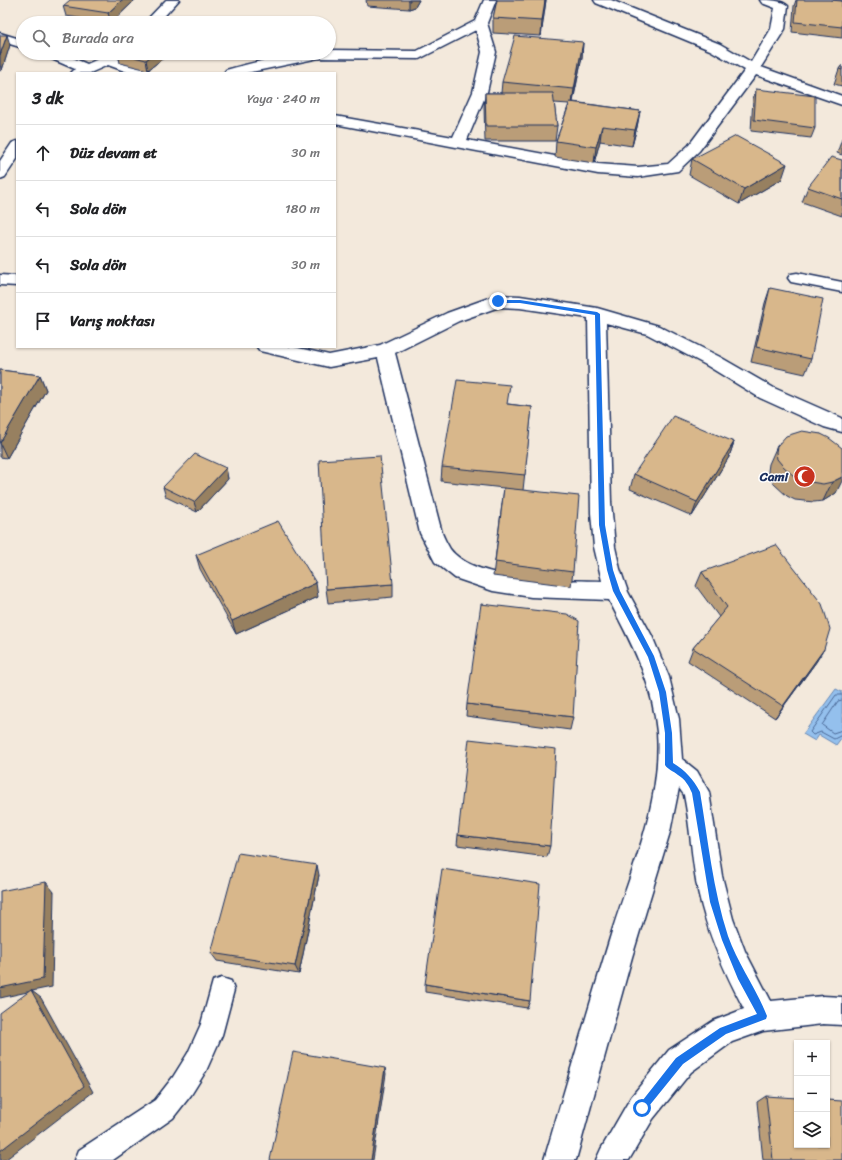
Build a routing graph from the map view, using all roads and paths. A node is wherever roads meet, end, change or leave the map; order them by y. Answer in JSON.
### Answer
{"nodes":[{"id":1,"x":172,"y":0,"type":"edge"},
{"id":2,"x":490,"y":0,"type":"edge"},
{"id":3,"x":600,"y":0,"type":"edge"},
{"id":4,"x":766,"y":0,"type":"edge"},
{"id":5,"x":157,"y":16,"type":"edge"},
{"id":6,"x":480,"y":23,"type":"junction"},
{"id":7,"x":0,"y":38,"type":"edge"},
{"id":8,"x":16,"y":42,"type":"edge"},
{"id":9,"x":336,"y":54,"type":"edge"},
{"id":10,"x":62,"y":60,"type":"edge"},
{"id":11,"x":106,"y":60,"type":"edge"},
{"id":12,"x":119,"y":60,"type":"edge"},
{"id":13,"x":287,"y":60,"type":"edge"},
{"id":14,"x":753,"y":69,"type":"junction"},
{"id":15,"x":82,"y":71,"type":"edge"},
{"id":16,"x":141,"y":72,"type":"edge"},
{"id":17,"x":235,"y":72,"type":"edge"},
{"id":18,"x":842,"y":101,"type":"edge"},
{"id":19,"x":336,"y":120,"type":"edge"},
{"id":20,"x":458,"y":142,"type":"junction"},
{"id":21,"x":16,"y":148,"type":"edge"},
{"id":22,"x":0,"y":174,"type":"edge"},
{"id":23,"x":797,"y":278,"type":"dead end"},
{"id":24,"x":842,"y":287,"type":"edge"},
{"id":25,"x":597,"y":314,"type":"junction"},
{"id":26,"x":270,"y":348,"type":"edge"},
{"id":27,"x":385,"y":350,"type":"junction"},
{"id":28,"x":842,"y":425,"type":"edge"},
{"id":29,"x":617,"y":591,"type":"junction"},
{"id":30,"x":669,"y":765,"type":"junction"},
{"id":31,"x":222,"y":990,"type":"dead end"},
{"id":32,"x":842,"y":1011,"type":"edge"},
{"id":33,"x":763,"y":1016,"type":"junction"},
{"id":34,"x":89,"y":1160,"type":"edge"},
{"id":35,"x":560,"y":1160,"type":"edge"},
{"id":36,"x":612,"y":1160,"type":"edge"}],
"edges":[{"from":1,"to":5,"type":"street"},
{"from":2,"to":6,"type":"street"},
{"from":3,"to":14,"type":"street"},
{"from":4,"to":14,"type":"street"},
{"from":6,"to":9,"type":"street"},
{"from":6,"to":20,"type":"street"},
{"from":7,"to":8,"type":"street"},
{"from":10,"to":15,"type":"street"},
{"from":11,"to":15,"type":"street"},
{"from":12,"to":16,"type":"street"},
{"from":13,"to":17,"type":"street"},
{"from":14,"to":18,"type":"street"},
{"from":14,"to":20,"type":"street"},
{"from":19,"to":20,"type":"street"},
{"from":21,"to":22,"type":"street"},
{"from":23,"to":24,"type":"street"},
{"from":25,"to":27,"type":"street"},
{"from":25,"to":28,"type":"street"},
{"from":25,"to":29,"type":"street"},
{"from":26,"to":27,"type":"street"},
{"from":27,"to":29,"type":"street"},
{"from":29,"to":30,"type":"street"},
{"from":30,"to":33,"type":"street"},
{"from":30,"to":35,"type":"street"},
{"from":31,"to":34,"type":"lane"},
{"from":32,"to":33,"type":"street"},
{"from":33,"to":36,"type":"street"}]}
